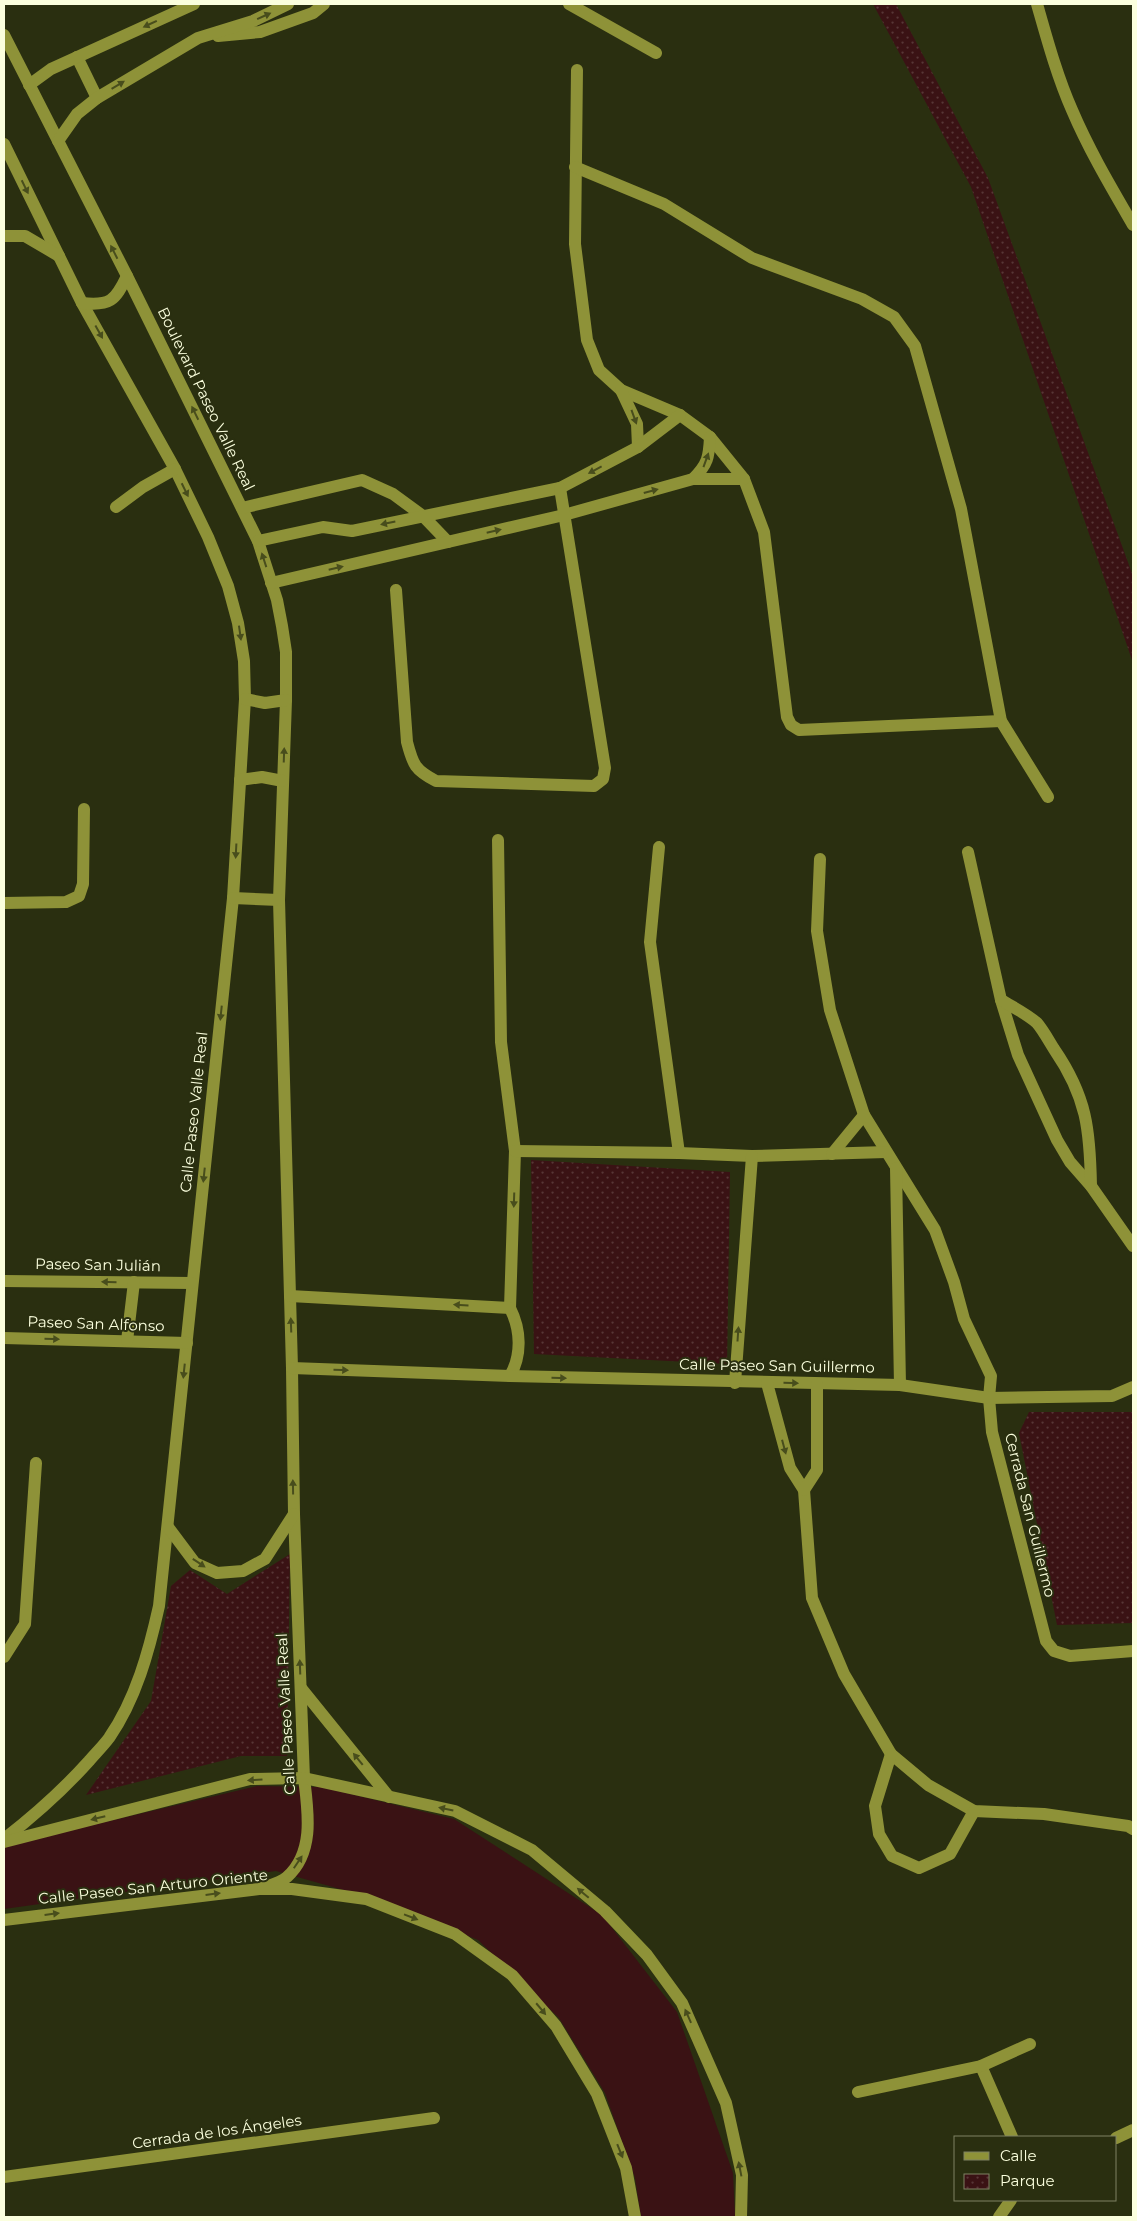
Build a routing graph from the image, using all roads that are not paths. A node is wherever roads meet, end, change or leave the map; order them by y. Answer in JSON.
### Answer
{"nodes":[{"id":1,"x":194,"y":4,"type":"edge"},
{"id":2,"x":288,"y":4,"type":"edge"},
{"id":3,"x":324,"y":4,"type":"edge"},
{"id":4,"x":569,"y":4,"type":"edge"},
{"id":5,"x":1037,"y":4,"type":"edge"},
{"id":6,"x":4,"y":35,"type":"edge"},
{"id":7,"x":198,"y":38,"type":"junction"},
{"id":8,"x":656,"y":52,"type":"dead end"},
{"id":9,"x":77,"y":57,"type":"junction"},
{"id":10,"x":577,"y":70,"type":"dead end"},
{"id":11,"x":29,"y":85,"type":"junction"},
{"id":12,"x":97,"y":98,"type":"junction"},
{"id":13,"x":58,"y":141,"type":"junction"},
{"id":14,"x":4,"y":144,"type":"edge"},
{"id":15,"x":575,"y":167,"type":"junction"},
{"id":16,"x":1133,"y":226,"type":"edge"},
{"id":17,"x":4,"y":236,"type":"edge"},
{"id":18,"x":59,"y":256,"type":"junction"},
{"id":19,"x":127,"y":276,"type":"junction"},
{"id":20,"x":82,"y":303,"type":"junction"},
{"id":21,"x":621,"y":390,"type":"junction"},
{"id":22,"x":680,"y":415,"type":"junction"},
{"id":23,"x":710,"y":437,"type":"junction"},
{"id":24,"x":638,"y":447,"type":"junction"},
{"id":25,"x":174,"y":469,"type":"junction"},
{"id":26,"x":693,"y":479,"type":"junction"},
{"id":27,"x":744,"y":479,"type":"junction"},
{"id":28,"x":560,"y":488,"type":"junction"},
{"id":29,"x":116,"y":507,"type":"dead end"},
{"id":30,"x":242,"y":508,"type":"junction"},
{"id":31,"x":564,"y":515,"type":"junction"},
{"id":32,"x":422,"y":516,"type":"junction"},
{"id":33,"x":258,"y":541,"type":"junction"},
{"id":34,"x":448,"y":542,"type":"junction"},
{"id":35,"x":271,"y":583,"type":"junction"},
{"id":36,"x":396,"y":590,"type":"dead end"},
{"id":37,"x":245,"y":699,"type":"junction"},
{"id":38,"x":286,"y":700,"type":"junction"},
{"id":39,"x":1001,"y":721,"type":"junction"},
{"id":40,"x":240,"y":780,"type":"junction"},
{"id":41,"x":283,"y":781,"type":"junction"},
{"id":42,"x":1048,"y":797,"type":"dead end"},
{"id":43,"x":282,"y":803,"type":"joint"},
{"id":44,"x":84,"y":809,"type":"dead end"},
{"id":45,"x":498,"y":840,"type":"dead end"},
{"id":46,"x":659,"y":848,"type":"dead end"},
{"id":47,"x":968,"y":852,"type":"dead end"},
{"id":48,"x":820,"y":859,"type":"dead end"},
{"id":49,"x":233,"y":898,"type":"junction"},
{"id":50,"x":279,"y":900,"type":"junction"},
{"id":51,"x":4,"y":903,"type":"edge"},
{"id":52,"x":1001,"y":1000,"type":"junction"},
{"id":53,"x":864,"y":1114,"type":"junction"},
{"id":54,"x":515,"y":1151,"type":"junction"},
{"id":55,"x":886,"y":1152,"type":"junction"},
{"id":56,"x":679,"y":1153,"type":"junction"},
{"id":57,"x":832,"y":1154,"type":"junction"},
{"id":58,"x":752,"y":1156,"type":"junction"},
{"id":59,"x":896,"y":1168,"type":"junction"},
{"id":60,"x":1091,"y":1186,"type":"junction"},
{"id":61,"x":1133,"y":1246,"type":"edge"},
{"id":62,"x":4,"y":1281,"type":"edge"},
{"id":63,"x":134,"y":1282,"type":"junction"},
{"id":64,"x":192,"y":1283,"type":"junction"},
{"id":65,"x":290,"y":1296,"type":"junction"},
{"id":66,"x":510,"y":1308,"type":"junction"},
{"id":67,"x":4,"y":1338,"type":"edge"},
{"id":68,"x":127,"y":1341,"type":"junction"},
{"id":69,"x":187,"y":1343,"type":"junction"},
{"id":70,"x":292,"y":1368,"type":"junction"},
{"id":71,"x":510,"y":1376,"type":"junction"},
{"id":72,"x":735,"y":1382,"type":"junction"},
{"id":73,"x":767,"y":1383,"type":"junction"},
{"id":74,"x":817,"y":1384,"type":"junction"},
{"id":75,"x":900,"y":1385,"type":"junction"},
{"id":76,"x":1133,"y":1387,"type":"edge"},
{"id":77,"x":1112,"y":1396,"type":"junction"},
{"id":78,"x":1133,"y":1397,"type":"edge"},
{"id":79,"x":989,"y":1398,"type":"junction"},
{"id":80,"x":36,"y":1463,"type":"dead end"},
{"id":81,"x":804,"y":1490,"type":"junction"},
{"id":82,"x":294,"y":1514,"type":"junction"},
{"id":83,"x":168,"y":1527,"type":"junction"},
{"id":84,"x":1133,"y":1651,"type":"edge"},
{"id":85,"x":4,"y":1657,"type":"edge"},
{"id":86,"x":301,"y":1688,"type":"junction"},
{"id":87,"x":891,"y":1754,"type":"junction"},
{"id":88,"x":304,"y":1778,"type":"junction"},
{"id":89,"x":388,"y":1797,"type":"junction"},
{"id":90,"x":974,"y":1811,"type":"junction"},
{"id":91,"x":1133,"y":1830,"type":"edge"},
{"id":92,"x":4,"y":1840,"type":"edge"},
{"id":93,"x":259,"y":1889,"type":"junction"},
{"id":94,"x":4,"y":1920,"type":"edge"},
{"id":95,"x":1030,"y":2044,"type":"dead end"},
{"id":96,"x":981,"y":2066,"type":"junction"},
{"id":97,"x":858,"y":2092,"type":"dead end"},
{"id":98,"x":434,"y":2118,"type":"dead end"},
{"id":99,"x":1133,"y":2130,"type":"edge"},
{"id":100,"x":1012,"y":2136,"type":"edge"},
{"id":101,"x":1117,"y":2138,"type":"edge"},
{"id":102,"x":4,"y":2177,"type":"edge"},
{"id":103,"x":1010,"y":2201,"type":"edge"},
{"id":104,"x":635,"y":2217,"type":"edge"},
{"id":105,"x":741,"y":2217,"type":"edge"},
{"id":106,"x":999,"y":2217,"type":"edge"}],
"edges":[{"from":1,"to":9,"type":"street","one_way":true},
{"from":7,"to":2,"type":"street","one_way":true},
{"from":3,"to":7,"type":"street"},
{"from":4,"to":8,"type":"street"},
{"from":5,"to":16,"type":"street"},
{"from":6,"to":11,"type":"street","name":"Boulevard Paseo Valle Real"},
{"from":12,"to":7,"type":"street","one_way":true},
{"from":9,"to":11,"type":"street"},
{"from":9,"to":12,"type":"street"},
{"from":10,"to":15,"type":"street"},
{"from":11,"to":13,"type":"street","name":"Boulevard Paseo Valle Real"},
{"from":12,"to":13,"type":"street"},
{"from":19,"to":13,"type":"street","name":"Boulevard Paseo Valle Real","one_way":true},
{"from":14,"to":18,"type":"street","one_way":true},
{"from":15,"to":21,"type":"street"},
{"from":15,"to":39,"type":"street"},
{"from":17,"to":18,"type":"street"},
{"from":18,"to":20,"type":"street"},
{"from":19,"to":20,"type":"street"},
{"from":30,"to":19,"type":"street","name":"Boulevard Paseo Valle Real","one_way":true},
{"from":20,"to":25,"type":"street","one_way":true},
{"from":21,"to":22,"type":"street"},
{"from":21,"to":24,"type":"street","one_way":true},
{"from":22,"to":23,"type":"street"},
{"from":22,"to":24,"type":"street"},
{"from":26,"to":23,"type":"street","one_way":true},
{"from":23,"to":27,"type":"street"},
{"from":24,"to":28,"type":"street","one_way":true},
{"from":25,"to":29,"type":"street"},
{"from":25,"to":37,"type":"street","one_way":true},
{"from":26,"to":27,"type":"street"},
{"from":31,"to":26,"type":"street","one_way":true},
{"from":27,"to":39,"type":"street"},
{"from":28,"to":31,"type":"street"},
{"from":28,"to":32,"type":"street"},
{"from":30,"to":32,"type":"street"},
{"from":30,"to":33,"type":"street","name":"Boulevard Paseo Valle Real"},
{"from":34,"to":31,"type":"street","one_way":true},
{"from":31,"to":36,"type":"street"},
{"from":32,"to":33,"type":"street","one_way":true},
{"from":32,"to":34,"type":"street"},
{"from":35,"to":33,"type":"street","name":"Boulevard Paseo Valle Real","one_way":true},
{"from":35,"to":34,"type":"street","one_way":true},
{"from":35,"to":38,"type":"street","name":"Boulevard Paseo Valle Real"},
{"from":37,"to":38,"type":"street"},
{"from":37,"to":40,"type":"street","name":"Calle Paseo Valle Real"},
{"from":41,"to":38,"type":"street","name":"Boulevard Paseo Valle Real","one_way":true},
{"from":39,"to":42,"type":"street"},
{"from":40,"to":41,"type":"street"},
{"from":40,"to":49,"type":"street","name":"Calle Paseo Valle Real","one_way":true},
{"from":41,"to":43,"type":"street","name":"Boulevard Paseo Valle Real"},
{"from":43,"to":50,"type":"street","name":"Calle Paseo Valle Real"},
{"from":44,"to":51,"type":"street"},
{"from":45,"to":54,"type":"street"},
{"from":46,"to":56,"type":"street"},
{"from":47,"to":52,"type":"street"},
{"from":48,"to":53,"type":"street"},
{"from":49,"to":50,"type":"street"},
{"from":49,"to":64,"type":"street","name":"Calle Paseo Valle Real","one_way":true},
{"from":50,"to":65,"type":"street","name":"Calle Paseo Valle Real"},
{"from":52,"to":60,"type":"street"},
{"from":52,"to":60,"type":"street"},
{"from":53,"to":55,"type":"street"},
{"from":53,"to":57,"type":"street"},
{"from":54,"to":56,"type":"street"},
{"from":54,"to":66,"type":"street","one_way":true},
{"from":55,"to":57,"type":"street"},
{"from":55,"to":59,"type":"street"},
{"from":56,"to":58,"type":"street"},
{"from":57,"to":58,"type":"street"},
{"from":72,"to":58,"type":"street","one_way":true},
{"from":59,"to":75,"type":"street"},
{"from":59,"to":79,"type":"street"},
{"from":60,"to":61,"type":"street"},
{"from":63,"to":62,"type":"street","name":"Paseo San Julián","one_way":true},
{"from":63,"to":64,"type":"street","name":"Paseo San Julián"},
{"from":63,"to":68,"type":"street"},
{"from":64,"to":69,"type":"street","name":"Calle Paseo Valle Real"},
{"from":66,"to":65,"type":"street","one_way":true},
{"from":70,"to":65,"type":"street","name":"Calle Paseo Valle Real","one_way":true},
{"from":66,"to":71,"type":"street"},
{"from":67,"to":68,"type":"street","name":"Paseo San Alfonso","one_way":true},
{"from":68,"to":69,"type":"street","name":"Paseo San Alfonso"},
{"from":69,"to":83,"type":"street","name":"Calle Paseo Valle Real","one_way":true},
{"from":70,"to":71,"type":"street","name":"Calle Paseo San Guillermo","one_way":true},
{"from":82,"to":70,"type":"street","name":"Calle Paseo Valle Real","one_way":true},
{"from":71,"to":72,"type":"street","name":"Calle Paseo San Guillermo","one_way":true},
{"from":72,"to":73,"type":"street","name":"Calle Paseo San Guillermo"},
{"from":73,"to":74,"type":"street","name":"Calle Paseo San Guillermo","one_way":true},
{"from":73,"to":81,"type":"street","one_way":true},
{"from":74,"to":75,"type":"street","name":"Calle Paseo San Guillermo"},
{"from":74,"to":81,"type":"street"},
{"from":75,"to":79,"type":"street","name":"Calle Paseo San Guillermo"},
{"from":76,"to":77,"type":"street"},
{"from":77,"to":78,"type":"street"},
{"from":77,"to":79,"type":"street"},
{"from":79,"to":84,"type":"street","name":"Cerrada San Guillermo"},
{"from":80,"to":85,"type":"street"},
{"from":81,"to":87,"type":"street"},
{"from":83,"to":82,"type":"street","one_way":true},
{"from":86,"to":82,"type":"street","name":"Calle Paseo Valle Real","one_way":true},
{"from":83,"to":92,"type":"street","name":"Calle Paseo Valle Real"},
{"from":86,"to":88,"type":"street","name":"Calle Paseo Valle Real"},
{"from":89,"to":86,"type":"street","one_way":true},
{"from":87,"to":90,"type":"street"},
{"from":87,"to":90,"type":"street"},
{"from":88,"to":89,"type":"street"},
{"from":88,"to":92,"type":"street","one_way":true},
{"from":93,"to":88,"type":"street","name":"Calle Paseo Valle Real","one_way":true},
{"from":105,"to":89,"type":"street","one_way":true},
{"from":90,"to":91,"type":"street"},
{"from":94,"to":93,"type":"street","name":"Calle Paseo San Arturo Oriente","one_way":true},
{"from":93,"to":104,"type":"street","name":"Calle Paseo San Arturo Oriente","one_way":true},
{"from":95,"to":96,"type":"street"},
{"from":96,"to":97,"type":"street"},
{"from":96,"to":100,"type":"street"},
{"from":98,"to":102,"type":"street","name":"Cerrada de los Ángeles"},
{"from":99,"to":101,"type":"street"},
{"from":103,"to":106,"type":"street"}]}
